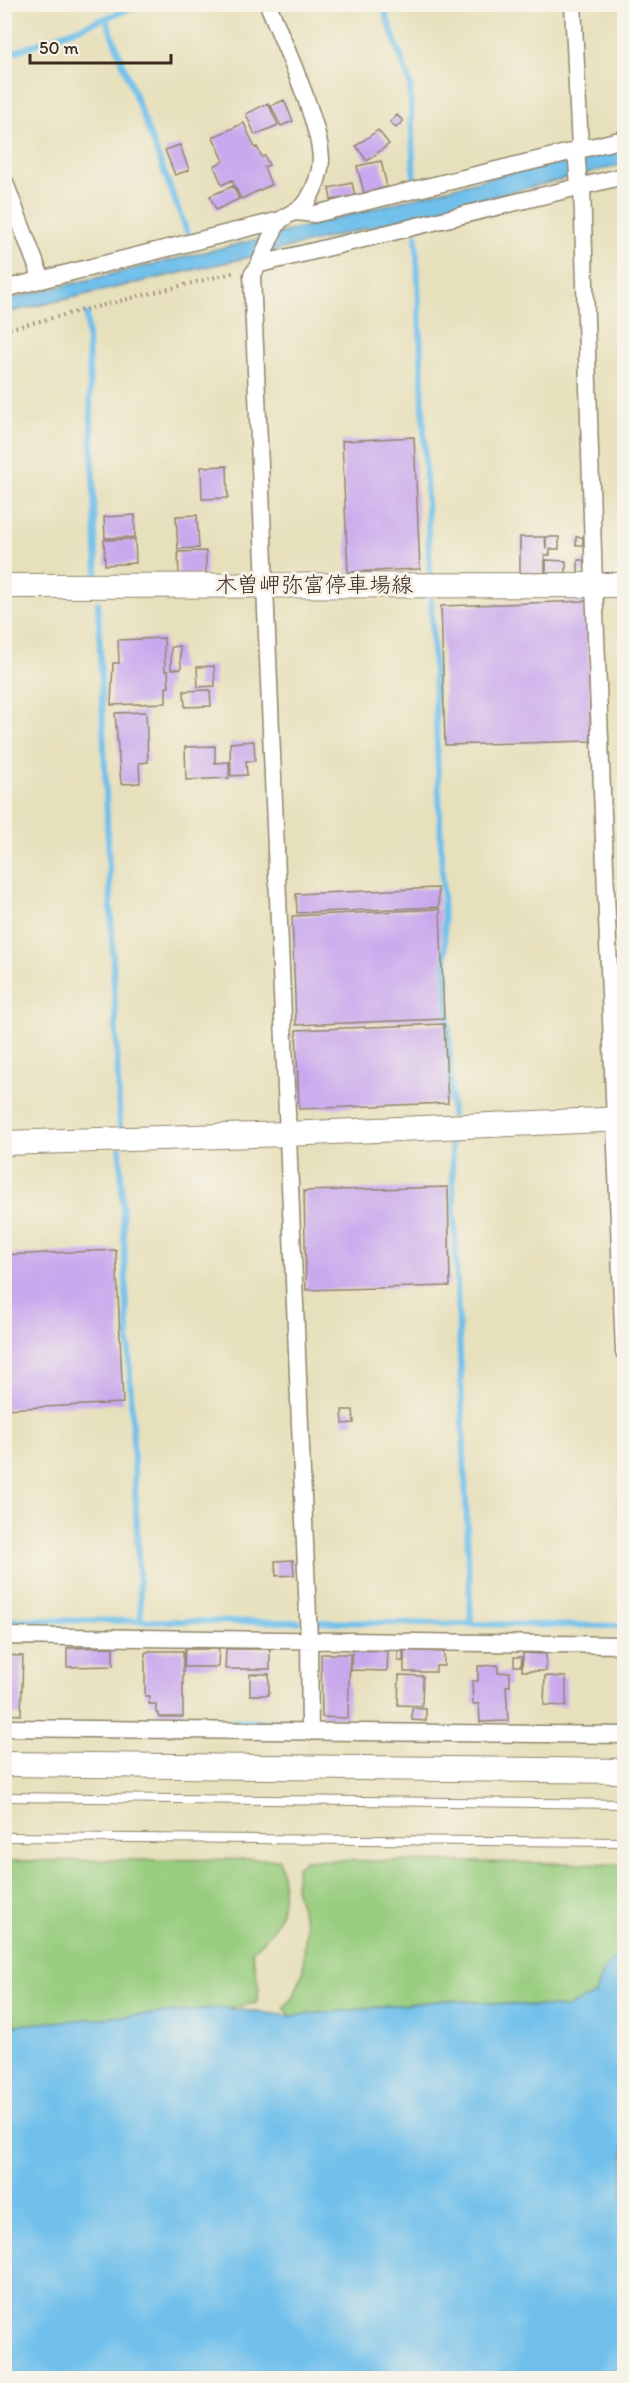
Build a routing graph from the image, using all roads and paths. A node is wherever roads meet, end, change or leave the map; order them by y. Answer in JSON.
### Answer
{"nodes":[{"id":1,"x":268,"y":4,"type":"edge"},
{"id":2,"x":573,"y":4,"type":"edge"},
{"id":3,"x":624,"y":139,"type":"edge"},
{"id":4,"x":577,"y":150,"type":"junction"},
{"id":5,"x":624,"y":176,"type":"edge"},
{"id":6,"x":4,"y":180,"type":"edge"},
{"id":7,"x":580,"y":185,"type":"junction"},
{"id":8,"x":296,"y":212,"type":"junction"},
{"id":9,"x":278,"y":224,"type":"junction"},
{"id":10,"x":256,"y":269,"type":"junction"},
{"id":11,"x":42,"y":280,"type":"junction"},
{"id":12,"x":4,"y":289,"type":"edge"},
{"id":13,"x":4,"y":330,"type":"edge"},
{"id":14,"x":265,"y":584,"type":"junction"},
{"id":15,"x":594,"y":585,"type":"junction"},
{"id":16,"x":624,"y":585,"type":"edge"},
{"id":17,"x":4,"y":586,"type":"edge"},
{"id":18,"x":620,"y":1119,"type":"edge"},
{"id":19,"x":287,"y":1134,"type":"junction"},
{"id":20,"x":4,"y":1143,"type":"edge"},
{"id":21,"x":624,"y":1352,"type":"edge"},
{"id":22,"x":4,"y":1636,"type":"edge"},
{"id":23,"x":309,"y":1640,"type":"junction"},
{"id":24,"x":624,"y":1645,"type":"edge"},
{"id":25,"x":4,"y":1728,"type":"edge"},
{"id":26,"x":310,"y":1732,"type":"junction"},
{"id":27,"x":624,"y":1735,"type":"edge"},
{"id":28,"x":4,"y":1764,"type":"edge"},
{"id":29,"x":624,"y":1771,"type":"edge"},
{"id":30,"x":4,"y":1797,"type":"edge"},
{"id":31,"x":624,"y":1804,"type":"edge"},
{"id":32,"x":4,"y":1837,"type":"edge"},
{"id":33,"x":624,"y":1842,"type":"edge"}],
"edges":[{"from":1,"to":8,"type":"street"},
{"from":2,"to":4,"type":"street"},
{"from":3,"to":4,"type":"street"},
{"from":4,"to":7,"type":"street"},
{"from":4,"to":8,"type":"street"},
{"from":5,"to":7,"type":"street"},
{"from":6,"to":11,"type":"street"},
{"from":7,"to":10,"type":"street"},
{"from":7,"to":15,"type":"street"},
{"from":8,"to":9,"type":"street"},
{"from":9,"to":10,"type":"street"},
{"from":9,"to":11,"type":"street"},
{"from":10,"to":13,"type":"path"},
{"from":10,"to":14,"type":"street"},
{"from":11,"to":12,"type":"street"},
{"from":14,"to":15,"type":"street","name":"木曽岬弥富停車場線"},
{"from":14,"to":17,"type":"street","name":"木曽岬弥富停車場線"},
{"from":14,"to":19,"type":"street"},
{"from":15,"to":16,"type":"street","name":"木曽岬弥富停車場線"},
{"from":15,"to":18,"type":"street"},
{"from":18,"to":19,"type":"street"},
{"from":18,"to":21,"type":"street"},
{"from":19,"to":20,"type":"street"},
{"from":19,"to":23,"type":"street"},
{"from":22,"to":23,"type":"street"},
{"from":23,"to":24,"type":"street"},
{"from":23,"to":26,"type":"street"},
{"from":25,"to":26,"type":"street"},
{"from":26,"to":27,"type":"street"},
{"from":28,"to":29,"type":"street"},
{"from":30,"to":31,"type":"lane"},
{"from":32,"to":33,"type":"lane"}]}
